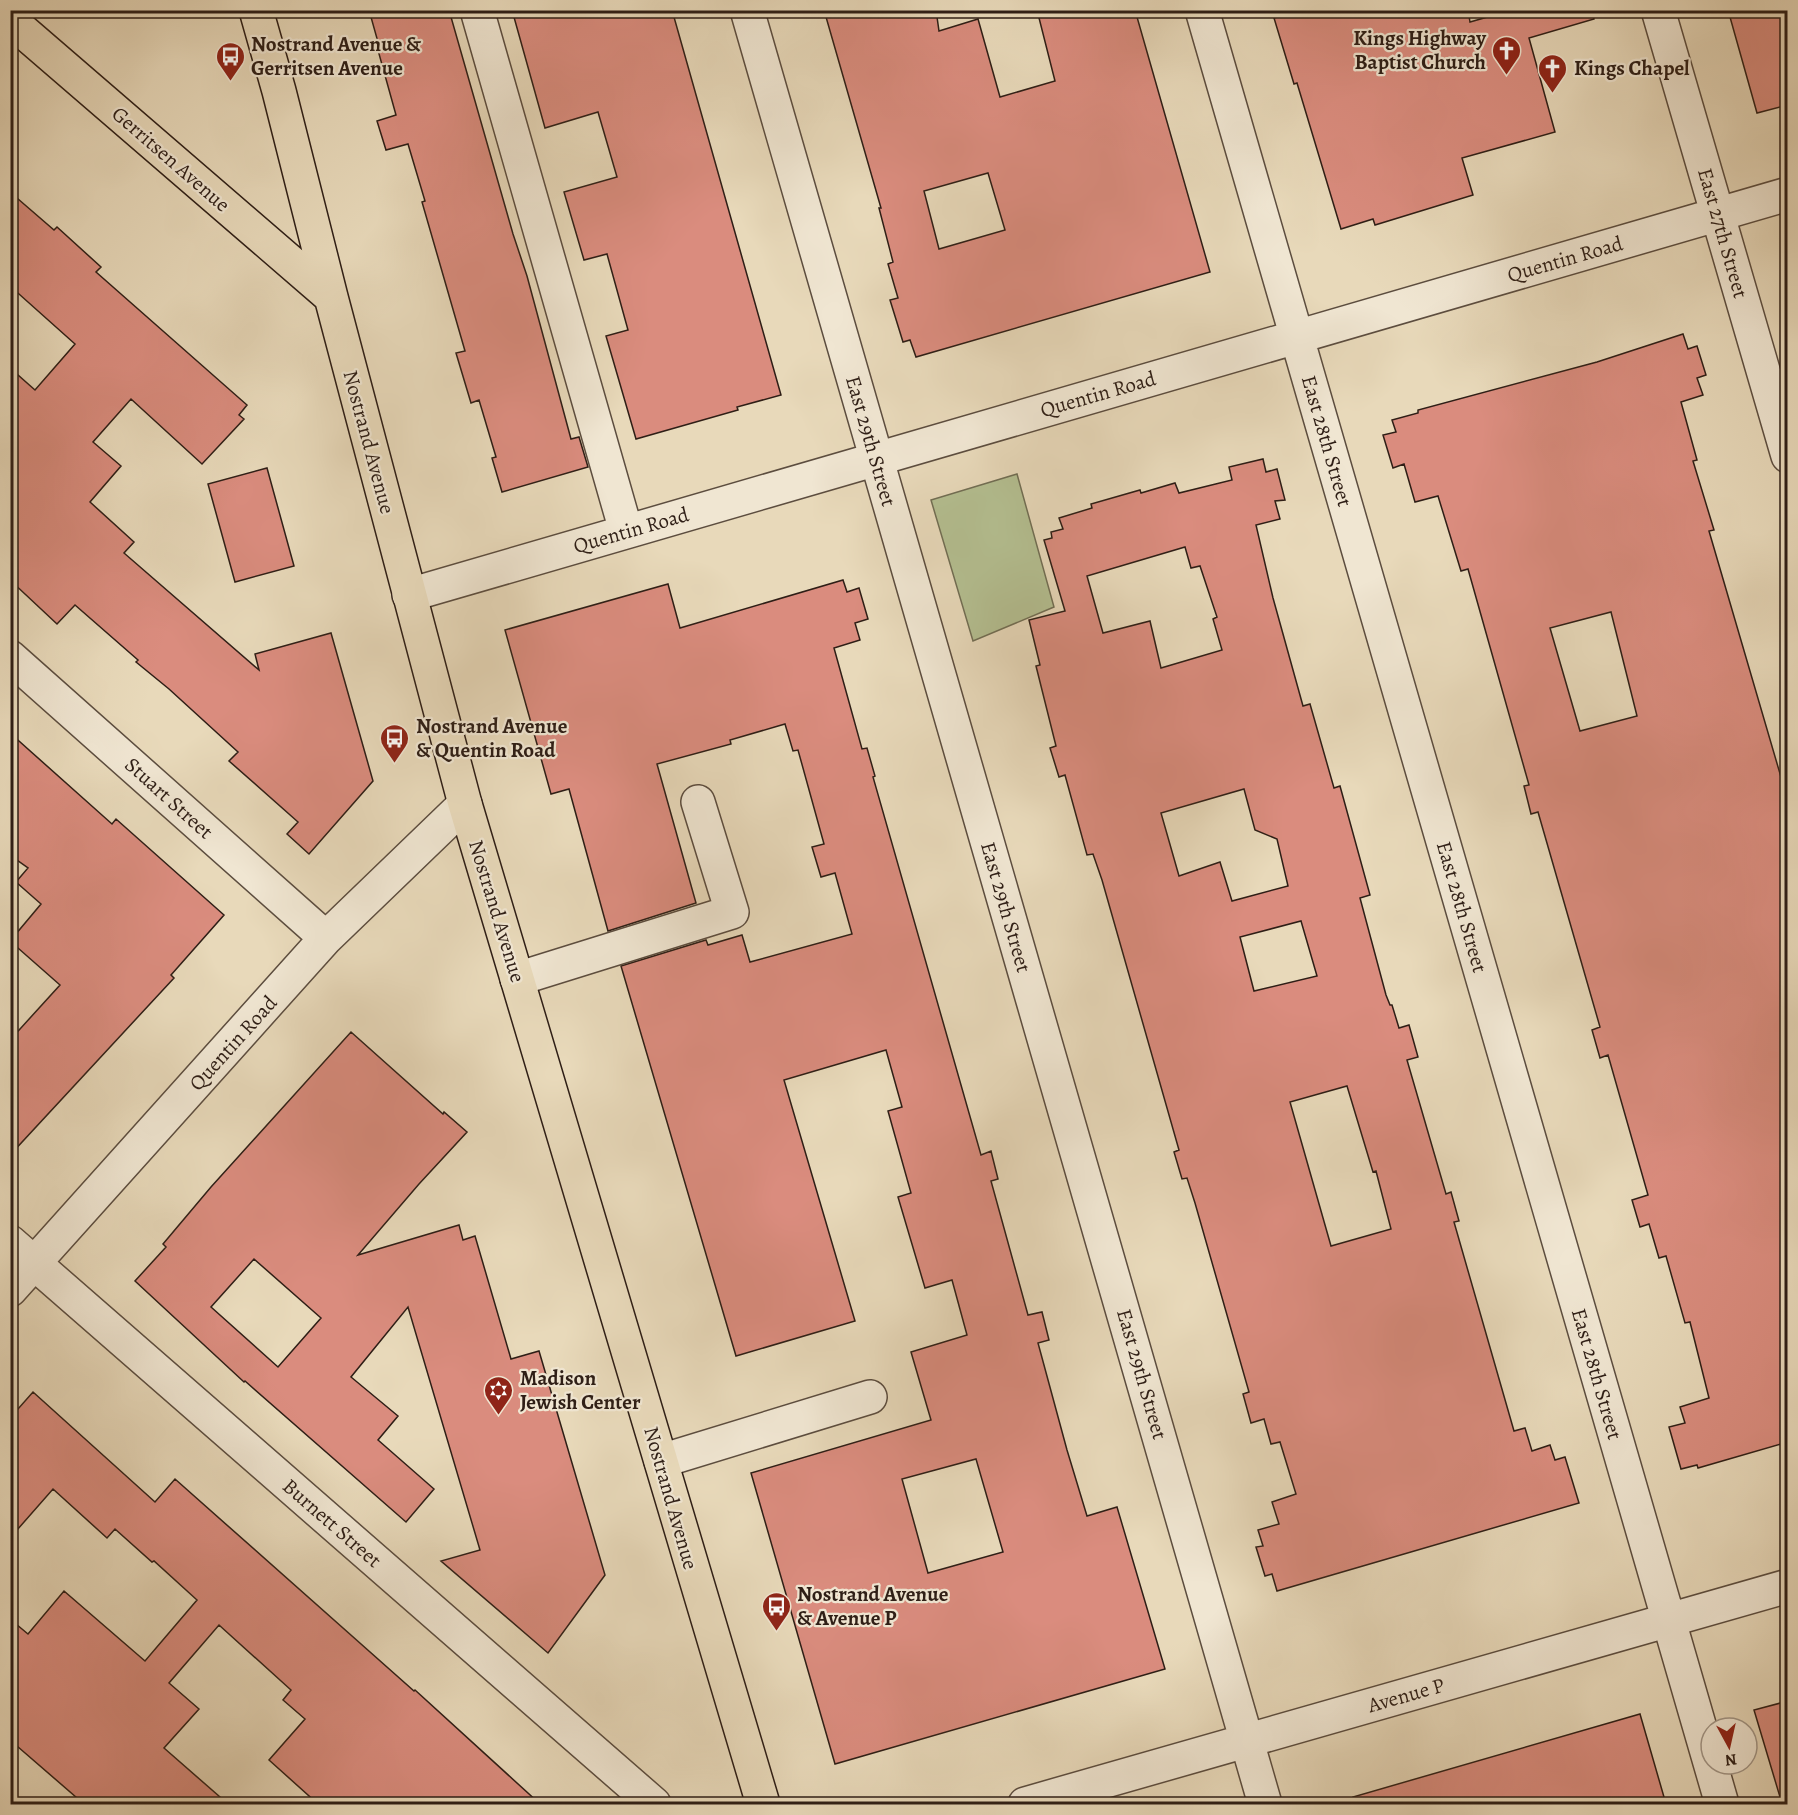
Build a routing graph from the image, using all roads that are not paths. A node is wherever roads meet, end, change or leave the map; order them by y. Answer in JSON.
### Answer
{"nodes":[{"id":1,"x":256,"y":10,"type":"edge"},
{"id":2,"x":477,"y":10,"type":"edge"},
{"id":3,"x":747,"y":10,"type":"edge"},
{"id":4,"x":1202,"y":10,"type":"edge"},
{"id":5,"x":1658,"y":10,"type":"edge"},
{"id":6,"x":10,"y":20,"type":"edge"},
{"id":7,"x":1788,"y":194,"type":"edge"},
{"id":8,"x":1717,"y":215,"type":"junction"},
{"id":9,"x":331,"y":297,"type":"junction"},
{"id":10,"x":1297,"y":337,"type":"junction"},
{"id":11,"x":1788,"y":456,"type":"edge"},
{"id":12,"x":877,"y":459,"type":"junction"},
{"id":13,"x":626,"y":531,"type":"junction"},
{"id":14,"x":409,"y":595,"type":"junction"},
{"id":15,"x":10,"y":657,"type":"edge"},
{"id":16,"x":698,"y":802,"type":"dead end"},
{"id":17,"x":465,"y":804,"type":"junction"},
{"id":18,"x":327,"y":939,"type":"junction"},
{"id":19,"x":517,"y":979,"type":"junction"},
{"id":20,"x":10,"y":1242,"type":"edge"},
{"id":21,"x":35,"y":1263,"type":"junction"},
{"id":22,"x":10,"y":1290,"type":"edge"},
{"id":23,"x":870,"y":1397,"type":"dead end"},
{"id":24,"x":661,"y":1461,"type":"junction"},
{"id":25,"x":1788,"y":1587,"type":"edge"},
{"id":26,"x":1669,"y":1621,"type":"junction"},
{"id":27,"x":1247,"y":1741,"type":"junction"},
{"id":28,"x":654,"y":1804,"type":"edge"},
{"id":29,"x":763,"y":1804,"type":"edge"},
{"id":30,"x":1025,"y":1804,"type":"edge"},
{"id":31,"x":1265,"y":1804,"type":"edge"},
{"id":32,"x":1722,"y":1804,"type":"edge"}],
"edges":[{"from":1,"to":9,"type":"main road","name":"Nostrand Avenue"},
{"from":2,"to":13,"type":"street"},
{"from":3,"to":12,"type":"street","name":"East 29th Street"},
{"from":4,"to":10,"type":"street","name":"East 28th Street"},
{"from":5,"to":8,"type":"street","name":"East 27th Street"},
{"from":6,"to":9,"type":"main road","name":"Gerritsen Avenue"},
{"from":7,"to":8,"type":"street","name":"Quentin Road"},
{"from":8,"to":10,"type":"street","name":"Quentin Road"},
{"from":8,"to":11,"type":"street","name":"East 27th Street"},
{"from":9,"to":14,"type":"main road","name":"Nostrand Avenue"},
{"from":10,"to":12,"type":"street","name":"Quentin Road"},
{"from":10,"to":26,"type":"street","name":"East 28th Street"},
{"from":12,"to":13,"type":"street","name":"Quentin Road"},
{"from":12,"to":27,"type":"street","name":"East 29th Street"},
{"from":13,"to":14,"type":"street","name":"Quentin Road"},
{"from":14,"to":17,"type":"main road","name":"Nostrand Avenue"},
{"from":15,"to":18,"type":"street","name":"Stuart Street"},
{"from":16,"to":19,"type":"street"},
{"from":17,"to":18,"type":"street","name":"Quentin Road"},
{"from":17,"to":19,"type":"main road","name":"Nostrand Avenue"},
{"from":18,"to":21,"type":"street","name":"Quentin Road"},
{"from":19,"to":24,"type":"main road","name":"Nostrand Avenue"},
{"from":20,"to":21,"type":"street","name":"Burnett Street"},
{"from":21,"to":22,"type":"street","name":"Quentin Road"},
{"from":21,"to":28,"type":"street","name":"Burnett Street"},
{"from":23,"to":24,"type":"street"},
{"from":24,"to":29,"type":"main road","name":"Nostrand Avenue"},
{"from":25,"to":26,"type":"street","name":"Avenue P"},
{"from":26,"to":27,"type":"street","name":"Avenue P"},
{"from":26,"to":32,"type":"street","name":"East 28th Street"},
{"from":27,"to":30,"type":"street","name":"Avenue P"},
{"from":27,"to":31,"type":"street","name":"East 29th Street"}]}
